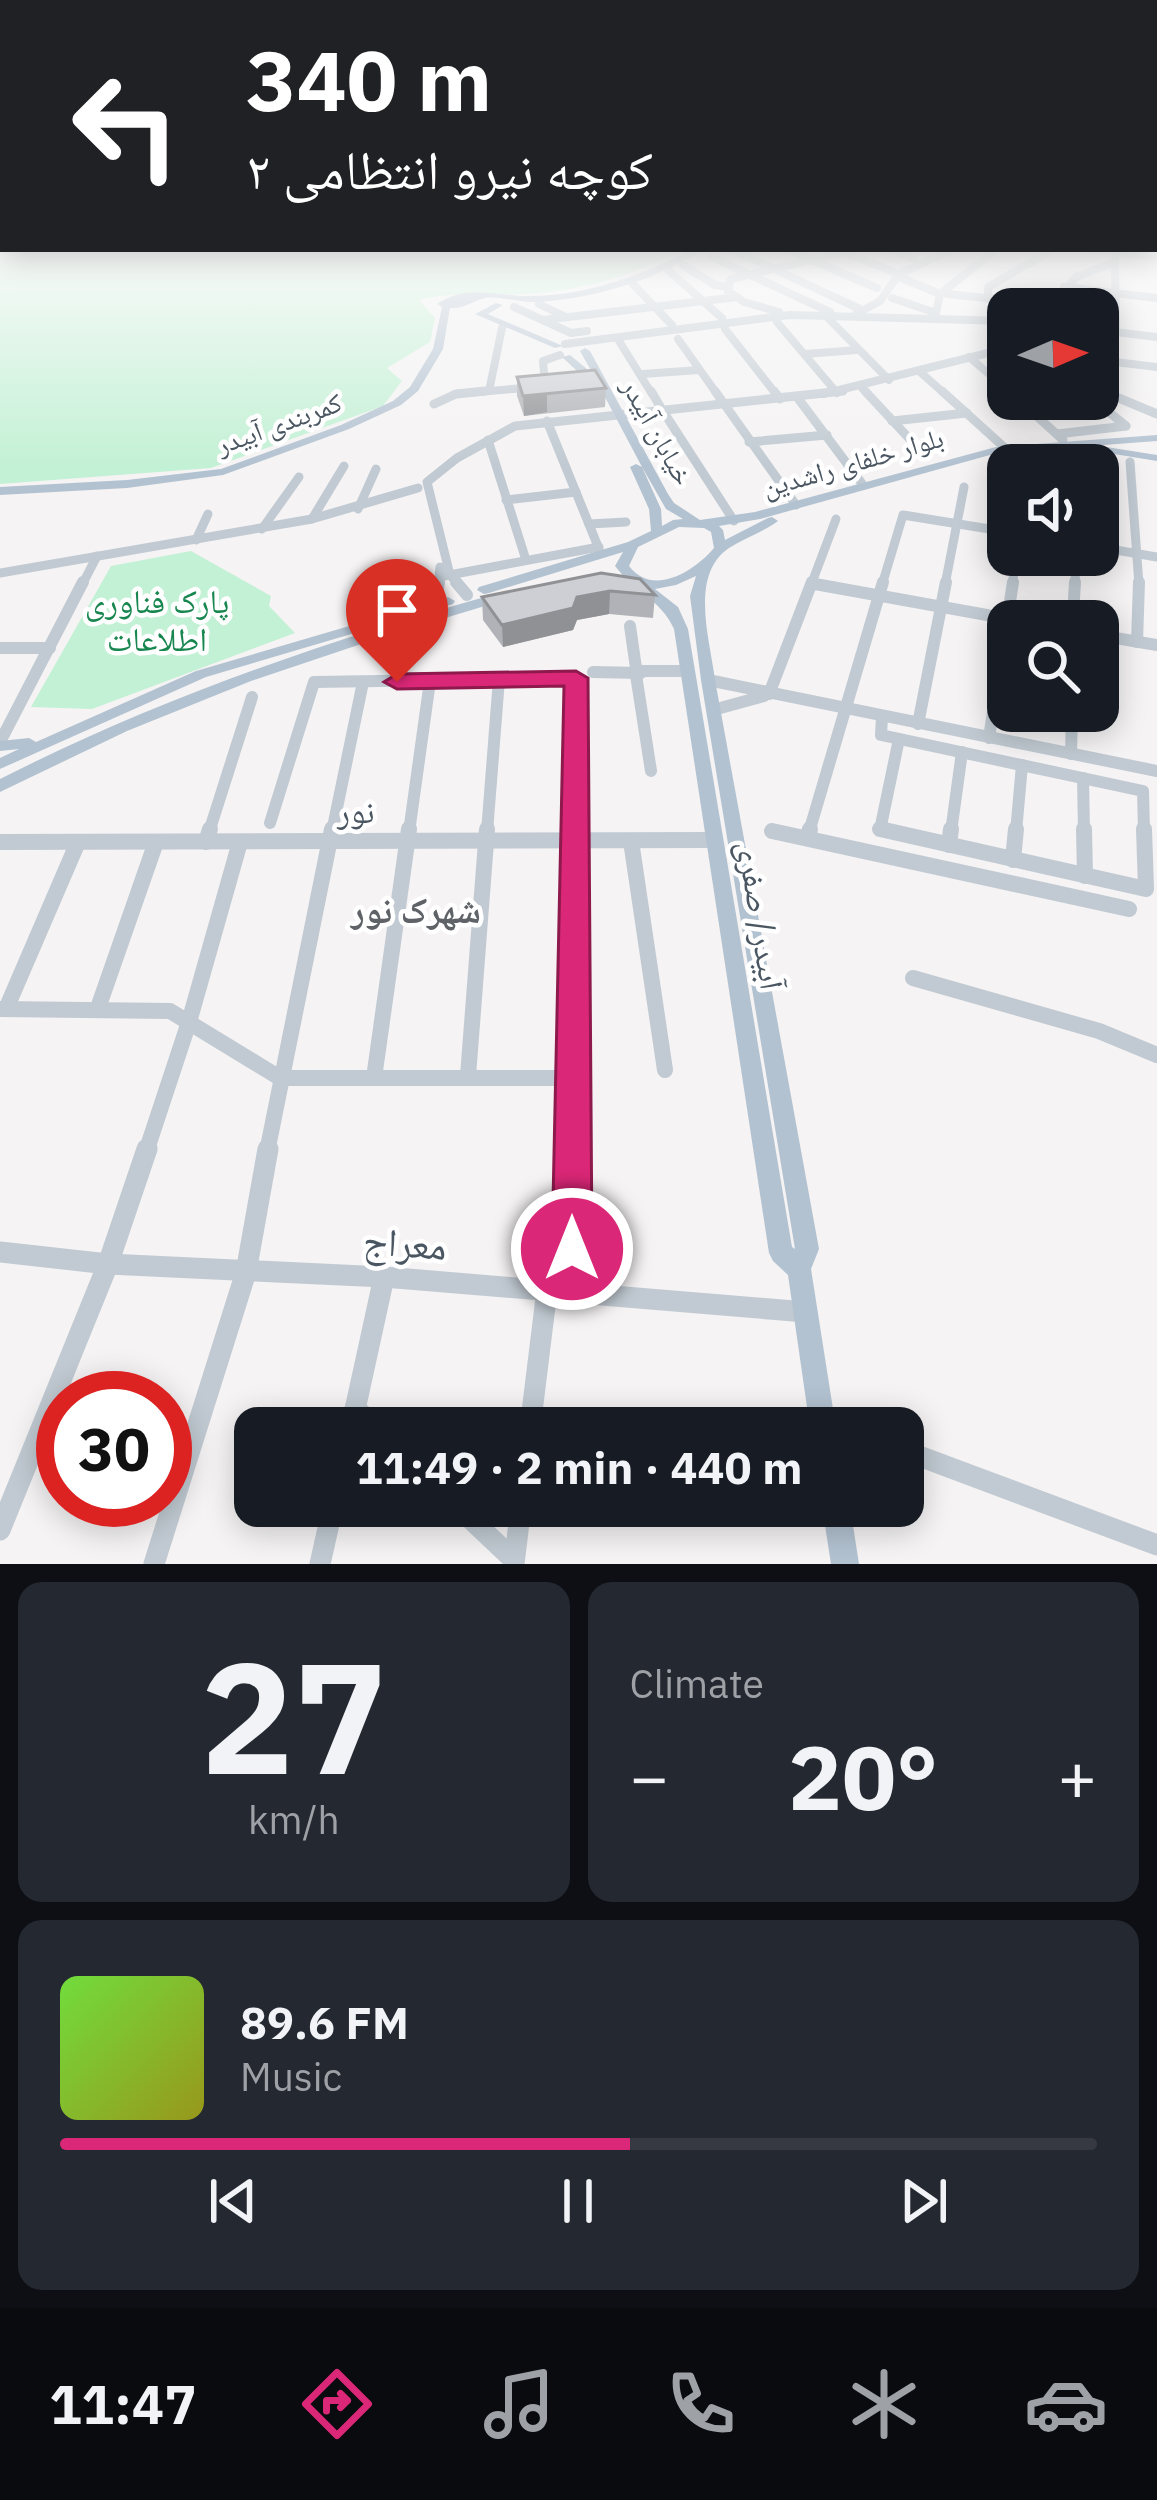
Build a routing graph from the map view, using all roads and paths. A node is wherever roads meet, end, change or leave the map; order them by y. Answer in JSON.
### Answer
{"nodes":[{"id":1,"x":445,"y":319,"type":"edge"},
{"id":2,"x":461,"y":319,"type":"edge"},
{"id":3,"x":461,"y":319,"type":"edge"},
{"id":4,"x":491,"y":319,"type":"edge"},
{"id":5,"x":550,"y":319,"type":"edge"},
{"id":6,"x":566,"y":319,"type":"edge"},
{"id":7,"x":615,"y":319,"type":"edge"},
{"id":8,"x":667,"y":319,"type":"edge"},
{"id":9,"x":720,"y":319,"type":"edge"},
{"id":10,"x":758,"y":319,"type":"edge"},
{"id":11,"x":810,"y":319,"type":"edge"},
{"id":12,"x":834,"y":319,"type":"edge"},
{"id":13,"x":929,"y":319,"type":"edge"},
{"id":14,"x":958,"y":319,"type":"edge"},
{"id":15,"x":543,"y":320,"type":"joint"},
{"id":16,"x":469,"y":321,"type":"junction"},
{"id":17,"x":777,"y":322,"type":"junction"},
{"id":18,"x":724,"y":323,"type":"junction"},
{"id":19,"x":986,"y":323,"type":"joint"},
{"id":20,"x":672,"y":325,"type":"dead end"},
{"id":21,"x":502,"y":328,"type":"junction"},
{"id":22,"x":576,"y":332,"type":"junction"},
{"id":23,"x":1119,"y":333,"type":"edge"},
{"id":24,"x":1119,"y":334,"type":"edge"},
{"id":25,"x":678,"y":339,"type":"dead end"},
{"id":26,"x":1157,"y":339,"type":"edge"},
{"id":27,"x":619,"y":341,"type":"junction"},
{"id":28,"x":584,"y":350,"type":"junction"},
{"id":29,"x":857,"y":350,"type":"junction"},
{"id":30,"x":560,"y":351,"type":"junction"},
{"id":31,"x":987,"y":353,"type":"edge"},
{"id":32,"x":806,"y":354,"type":"junction"},
{"id":33,"x":969,"y":357,"type":"junction"},
{"id":34,"x":1119,"y":361,"type":"edge"},
{"id":35,"x":1157,"y":365,"type":"edge"},
{"id":36,"x":699,"y":370,"type":"junction"},
{"id":37,"x":919,"y":371,"type":"junction"},
{"id":38,"x":987,"y":372,"type":"edge"},
{"id":39,"x":641,"y":374,"type":"junction"},
{"id":40,"x":889,"y":380,"type":"junction"},
{"id":41,"x":594,"y":381,"type":"junction"},
{"id":42,"x":578,"y":383,"type":"edge"},
{"id":43,"x":561,"y":384,"type":"edge"},
{"id":44,"x":545,"y":386,"type":"junction"},
{"id":45,"x":862,"y":388,"type":"junction"},
{"id":46,"x":489,"y":391,"type":"junction"},
{"id":47,"x":837,"y":393,"type":"junction"},
{"id":48,"x":796,"y":397,"type":"junction"},
{"id":49,"x":781,"y":399,"type":"junction"},
{"id":50,"x":1119,"y":399,"type":"edge"},
{"id":51,"x":434,"y":404,"type":"dead end"},
{"id":52,"x":724,"y":404,"type":"junction"},
{"id":53,"x":662,"y":410,"type":"junction"},
{"id":54,"x":968,"y":413,"type":"junction"},
{"id":55,"x":616,"y":414,"type":"junction"},
{"id":56,"x":1157,"y":414,"type":"edge"},
{"id":57,"x":1119,"y":417,"type":"edge"},
{"id":58,"x":1041,"y":420,"type":"edge"},
{"id":59,"x":892,"y":421,"type":"junction"},
{"id":60,"x":547,"y":422,"type":"junction"},
{"id":61,"x":827,"y":435,"type":"junction"},
{"id":62,"x":1061,"y":438,"type":"junction"},
{"id":63,"x":488,"y":440,"type":"junction"},
{"id":64,"x":749,"y":442,"type":"junction"},
{"id":65,"x":1001,"y":444,"type":"edge"},
{"id":66,"x":1027,"y":444,"type":"edge"},
{"id":67,"x":1113,"y":444,"type":"edge"},
{"id":68,"x":1119,"y":445,"type":"edge"},
{"id":69,"x":1119,"y":445,"type":"edge"},
{"id":70,"x":918,"y":448,"type":"dead end"},
{"id":71,"x":1157,"y":448,"type":"edge"},
{"id":72,"x":987,"y":453,"type":"edge"},
{"id":73,"x":987,"y":461,"type":"edge"},
{"id":74,"x":1130,"y":462,"type":"dead end"},
{"id":75,"x":344,"y":466,"type":"dead end"},
{"id":76,"x":376,"y":469,"type":"dead end"},
{"id":77,"x":299,"y":477,"type":"dead end"},
{"id":78,"x":863,"y":485,"type":"junction"},
{"id":79,"x":964,"y":487,"type":"dead end"},
{"id":80,"x":0,"y":488,"type":"edge"},
{"id":81,"x":576,"y":492,"type":"junction"},
{"id":82,"x":420,"y":494,"type":"junction"},
{"id":83,"x":506,"y":500,"type":"junction"},
{"id":84,"x":796,"y":505,"type":"junction"},
{"id":85,"x":358,"y":509,"type":"junction"},
{"id":86,"x":208,"y":514,"type":"dead end"},
{"id":87,"x":312,"y":519,"type":"junction"},
{"id":88,"x":836,"y":519,"type":"dead end"},
{"id":89,"x":759,"y":520,"type":"junction"},
{"id":90,"x":734,"y":521,"type":"junction"},
{"id":91,"x":626,"y":522,"type":"dead end"},
{"id":92,"x":589,"y":524,"type":"junction"},
{"id":93,"x":704,"y":524,"type":"junction"},
{"id":94,"x":957,"y":524,"type":"junction"},
{"id":95,"x":262,"y":529,"type":"junction"},
{"id":96,"x":987,"y":529,"type":"edge"},
{"id":97,"x":656,"y":530,"type":"junction"},
{"id":98,"x":196,"y":539,"type":"junction"},
{"id":99,"x":633,"y":545,"type":"junction"},
{"id":100,"x":720,"y":548,"type":"junction"},
{"id":101,"x":1119,"y":550,"type":"edge"},
{"id":102,"x":1140,"y":554,"type":"junction"},
{"id":103,"x":98,"y":556,"type":"junction"},
{"id":104,"x":1157,"y":557,"type":"edge"},
{"id":105,"x":526,"y":560,"type":"junction"},
{"id":106,"x":706,"y":566,"type":"junction"},
{"id":107,"x":0,"y":573,"type":"edge"},
{"id":108,"x":572,"y":575,"type":"junction"},
{"id":109,"x":446,"y":576,"type":"junction"},
{"id":110,"x":1075,"y":576,"type":"edge"},
{"id":111,"x":606,"y":579,"type":"edge"},
{"id":112,"x":637,"y":582,"type":"junction"},
{"id":113,"x":815,"y":584,"type":"junction"},
{"id":114,"x":467,"y":595,"type":"junction"},
{"id":115,"x":878,"y":596,"type":"junction"},
{"id":116,"x":1074,"y":599,"type":"dead end"},
{"id":117,"x":941,"y":607,"type":"junction"},
{"id":118,"x":407,"y":612,"type":"junction"},
{"id":119,"x":987,"y":615,"type":"edge"},
{"id":120,"x":630,"y":626,"type":"dead end"},
{"id":121,"x":1119,"y":639,"type":"edge"},
{"id":122,"x":1137,"y":642,"type":"junction"},
{"id":123,"x":1157,"y":645,"type":"edge"},
{"id":124,"x":0,"y":648,"type":"edge"},
{"id":125,"x":50,"y":648,"type":"junction"},
{"id":126,"x":635,"y":671,"type":"junction"},
{"id":127,"x":687,"y":671,"type":"junction"},
{"id":128,"x":584,"y":675,"type":"junction"},
{"id":129,"x":499,"y":680,"type":"junction"},
{"id":130,"x":708,"y":680,"type":"junction"},
{"id":131,"x":430,"y":681,"type":"junction"},
{"id":132,"x":363,"y":682,"type":"junction"},
{"id":133,"x":769,"y":694,"type":"junction"},
{"id":134,"x":252,"y":697,"type":"dead end"},
{"id":135,"x":713,"y":710,"type":"junction"},
{"id":136,"x":846,"y":710,"type":"junction"},
{"id":137,"x":882,"y":717,"type":"junction"},
{"id":138,"x":918,"y":724,"type":"junction"},
{"id":139,"x":990,"y":732,"type":"edge"},
{"id":140,"x":1072,"y":732,"type":"edge"},
{"id":141,"x":989,"y":738,"type":"junction"},
{"id":142,"x":899,"y":739,"type":"junction"},
{"id":143,"x":42,"y":742,"type":"junction"},
{"id":144,"x":0,"y":744,"type":"edge"},
{"id":145,"x":962,"y":752,"type":"junction"},
{"id":146,"x":1071,"y":754,"type":"junction"},
{"id":147,"x":0,"y":764,"type":"edge"},
{"id":148,"x":1022,"y":765,"type":"junction"},
{"id":149,"x":651,"y":771,"type":"dead end"},
{"id":150,"x":1157,"y":771,"type":"edge"},
{"id":151,"x":1083,"y":778,"type":"junction"},
{"id":152,"x":1,"y":786,"type":"edge"},
{"id":153,"x":270,"y":823,"type":"dead end"},
{"id":154,"x":772,"y":831,"type":"dead end"},
{"id":155,"x":808,"y":838,"type":"junction"},
{"id":156,"x":408,"y":841,"type":"junction"},
{"id":157,"x":486,"y":841,"type":"junction"},
{"id":158,"x":575,"y":841,"type":"junction"},
{"id":159,"x":631,"y":841,"type":"junction"},
{"id":160,"x":712,"y":841,"type":"junction"},
{"id":161,"x":0,"y":842,"type":"edge"},
{"id":162,"x":78,"y":842,"type":"junction"},
{"id":163,"x":156,"y":842,"type":"junction"},
{"id":164,"x":206,"y":842,"type":"junction"},
{"id":165,"x":239,"y":842,"type":"junction"},
{"id":166,"x":329,"y":842,"type":"junction"},
{"id":167,"x":950,"y":845,"type":"junction"},
{"id":168,"x":1013,"y":860,"type":"junction"},
{"id":169,"x":1085,"y":876,"type":"junction"},
{"id":170,"x":1129,"y":909,"type":"dead end"},
{"id":171,"x":913,"y":978,"type":"dead end"},
{"id":172,"x":98,"y":1008,"type":"junction"},
{"id":173,"x":3,"y":1009,"type":"edge"},
{"id":174,"x":190,"y":1022,"type":"junction"},
{"id":175,"x":1157,"y":1055,"type":"edge"},
{"id":176,"x":664,"y":1070,"type":"dead end"},
{"id":177,"x":468,"y":1076,"type":"junction"},
{"id":178,"x":280,"y":1078,"type":"junction"},
{"id":179,"x":374,"y":1078,"type":"junction"},
{"id":180,"x":573,"y":1078,"type":"junction"},
{"id":181,"x":0,"y":1252,"type":"edge"},
{"id":182,"x":107,"y":1264,"type":"junction"},
{"id":183,"x":799,"y":1269,"type":"junction"},
{"id":184,"x":246,"y":1272,"type":"junction"},
{"id":185,"x":384,"y":1276,"type":"junction"},
{"id":186,"x":548,"y":1290,"type":"junction"},
{"id":187,"x":572,"y":1292,"type":"junction"},
{"id":188,"x":806,"y":1312,"type":"junction"},
{"id":189,"x":355,"y":1407,"type":"edge"},
{"id":190,"x":533,"y":1407,"type":"edge"},
{"id":191,"x":826,"y":1407,"type":"edge"},
{"id":192,"x":924,"y":1458,"type":"edge"},
{"id":193,"x":328,"y":1527,"type":"edge"},
{"id":194,"x":478,"y":1527,"type":"edge"},
{"id":195,"x":518,"y":1527,"type":"edge"},
{"id":196,"x":839,"y":1527,"type":"edge"},
{"id":197,"x":0,"y":1530,"type":"edge"},
{"id":198,"x":1157,"y":1545,"type":"edge"},
{"id":199,"x":514,"y":1562,"type":"edge"},
{"id":200,"x":154,"y":1564,"type":"edge"},
{"id":201,"x":320,"y":1564,"type":"edge"},
{"id":202,"x":845,"y":1564,"type":"edge"}],
"edges":[{"from":1,"to":80,"type":"main road","name":"کمربندی آبیدر"},
{"from":2,"to":16,"type":"main road","name":"خیابان آبیدر"},
{"from":3,"to":16,"type":"main road"},
{"from":4,"to":30,"type":"main road","name":"خیابان آبیدر"},
{"from":5,"to":15,"type":"street"},
{"from":6,"to":22,"type":"street"},
{"from":7,"to":22,"type":"street"},
{"from":8,"to":20,"type":"street"},
{"from":9,"to":18,"type":"street"},
{"from":10,"to":30,"type":"street"},
{"from":11,"to":17,"type":"street"},
{"from":12,"to":29,"type":"street"},
{"from":13,"to":19,"type":"street"},
{"from":14,"to":19,"type":"street"},
{"from":15,"to":22,"type":"street"},
{"from":16,"to":21,"type":"main road","name":"خیابان آبیدر"},
{"from":17,"to":18,"type":"street"},
{"from":17,"to":32,"type":"street"},
{"from":18,"to":27,"type":"street"},
{"from":18,"to":49,"type":"street"},
{"from":21,"to":30,"type":"main road","name":"خیابان آبیدر"},
{"from":21,"to":46,"type":"street"},
{"from":23,"to":26,"type":"street"},
{"from":24,"to":26,"type":"street"},
{"from":25,"to":36,"type":"street"},
{"from":27,"to":28,"type":"street"},
{"from":27,"to":39,"type":"street"},
{"from":28,"to":30,"type":"main road"},
{"from":28,"to":55,"type":"main road","name":"خیابان آبیدر"},
{"from":29,"to":32,"type":"street"},
{"from":29,"to":40,"type":"street"},
{"from":30,"to":41,"type":"main road","name":"خیابان آبیدر"},
{"from":30,"to":44,"type":"street"},
{"from":31,"to":33,"type":"street"},
{"from":32,"to":47,"type":"street"},
{"from":33,"to":37,"type":"street"},
{"from":33,"to":38,"type":"street"},
{"from":34,"to":35,"type":"street"},
{"from":36,"to":39,"type":"street"},
{"from":36,"to":52,"type":"street"},
{"from":37,"to":40,"type":"street"},
{"from":37,"to":54,"type":"street"},
{"from":39,"to":53,"type":"street"},
{"from":40,"to":45,"type":"street"},
{"from":41,"to":42,"type":"street"},
{"from":41,"to":55,"type":"main road","name":"خیابان آبیدر"},
{"from":43,"to":44,"type":"street"},
{"from":44,"to":46,"type":"street"},
{"from":45,"to":47,"type":"street"},
{"from":45,"to":59,"type":"street"},
{"from":46,"to":51,"type":"street"},
{"from":47,"to":48,"type":"street"},
{"from":48,"to":49,"type":"street"},
{"from":48,"to":61,"type":"street"},
{"from":49,"to":52,"type":"street"},
{"from":50,"to":56,"type":"street"},
{"from":52,"to":53,"type":"street"},
{"from":52,"to":64,"type":"street"},
{"from":53,"to":55,"type":"street"},
{"from":53,"to":90,"type":"street"},
{"from":54,"to":59,"type":"street"},
{"from":54,"to":65,"type":"street"},
{"from":55,"to":60,"type":"street"},
{"from":55,"to":82,"type":"street"},
{"from":55,"to":93,"type":"main road","name":"خیابان آبیدر"},
{"from":55,"to":97,"type":"main road","name":"خیابان آبیدر"},
{"from":57,"to":62,"type":"street"},
{"from":58,"to":62,"type":"street"},
{"from":59,"to":70,"type":"street"},
{"from":60,"to":63,"type":"street"},
{"from":60,"to":81,"type":"street"},
{"from":61,"to":64,"type":"street"},
{"from":61,"to":78,"type":"street"},
{"from":62,"to":66,"type":"main road","name":"بلوار خلفای راشدین"},
{"from":62,"to":67,"type":"main road","name":"بلوار خلفای راشدین"},
{"from":63,"to":83,"type":"street"},
{"from":63,"to":109,"type":"street"},
{"from":64,"to":84,"type":"street"},
{"from":68,"to":71,"type":"main road","name":"بلوار خلفای راشدین"},
{"from":69,"to":71,"type":"main road","name":"بلوار خلفای راشدین"},
{"from":72,"to":78,"type":"main road","name":"بلوار خلفای راشدین"},
{"from":73,"to":89,"type":"main road","name":"بلوار خلفای راشدین"},
{"from":74,"to":102,"type":"street"},
{"from":75,"to":87,"type":"street"},
{"from":76,"to":85,"type":"street"},
{"from":77,"to":95,"type":"street"},
{"from":78,"to":84,"type":"main road","name":"بلوار خلفای راشدین"},
{"from":79,"to":94,"type":"street"},
{"from":81,"to":83,"type":"street"},
{"from":81,"to":92,"type":"street"},
{"from":82,"to":85,"type":"street"},
{"from":82,"to":87,"type":"street"},
{"from":82,"to":109,"type":"street"},
{"from":83,"to":105,"type":"street"},
{"from":84,"to":89,"type":"main road","name":"بلوار خلفای راشدین"},
{"from":85,"to":87,"type":"street"},
{"from":86,"to":98,"type":"street"},
{"from":87,"to":95,"type":"street"},
{"from":88,"to":113,"type":"street"},
{"from":89,"to":90,"type":"main road","name":"بلوار خلفای راشدین"},
{"from":89,"to":100,"type":"main road","name":"بلوار خلفای راشدین"},
{"from":90,"to":93,"type":"main road","name":"بلوار خلفای راشدین"},
{"from":91,"to":92,"type":"street"},
{"from":92,"to":105,"type":"street"},
{"from":93,"to":97,"type":"main road","name":"بلوار خلفای راشدین"},
{"from":93,"to":100,"type":"main road","name":"خیابان آبیدر"},
{"from":94,"to":96,"type":"street"},
{"from":94,"to":115,"type":"street"},
{"from":94,"to":117,"type":"street"},
{"from":95,"to":98,"type":"street"},
{"from":97,"to":99,"type":"main road"},
{"from":98,"to":103,"type":"street"},
{"from":99,"to":108,"type":"main road"},
{"from":99,"to":112,"type":"main road"},
{"from":100,"to":106,"type":"main road"},
{"from":101,"to":102,"type":"street"},
{"from":102,"to":104,"type":"street"},
{"from":102,"to":122,"type":"street"},
{"from":103,"to":107,"type":"street"},
{"from":103,"to":125,"type":"street"},
{"from":105,"to":109,"type":"street"},
{"from":106,"to":112,"type":"main road"},
{"from":106,"to":130,"type":"main road","name":"آبیدر/ صفری"},
{"from":108,"to":114,"type":"main road"},
{"from":108,"to":152,"type":"main road"},
{"from":109,"to":114,"type":"street"},
{"from":109,"to":118,"type":"street"},
{"from":110,"to":116,"type":"street"},
{"from":111,"to":112,"type":"main road"},
{"from":112,"to":127,"type":"main road","name":"آبیدر/ صفری"},
{"from":113,"to":115,"type":"street"},
{"from":113,"to":133,"type":"street"},
{"from":114,"to":118,"type":"main road"},
{"from":115,"to":117,"type":"street"},
{"from":115,"to":136,"type":"street"},
{"from":117,"to":119,"type":"street"},
{"from":117,"to":138,"type":"street"},
{"from":118,"to":143,"type":"main road"},
{"from":120,"to":126,"type":"street"},
{"from":121,"to":122,"type":"street"},
{"from":122,"to":123,"type":"street"},
{"from":124,"to":125,"type":"street"},
{"from":125,"to":144,"type":"street"},
{"from":126,"to":127,"type":"street"},
{"from":126,"to":128,"type":"street"},
{"from":126,"to":149,"type":"street"},
{"from":127,"to":160,"type":"main road","name":"آبیدر/ صفری"},
{"from":128,"to":129,"type":"street"},
{"from":128,"to":158,"type":"street"},
{"from":129,"to":131,"type":"street"},
{"from":129,"to":157,"type":"street"},
{"from":130,"to":133,"type":"street"},
{"from":130,"to":135,"type":"main road","name":"آبیدر/ صفری"},
{"from":131,"to":132,"type":"street"},
{"from":131,"to":156,"type":"street"},
{"from":132,"to":153,"type":"street"},
{"from":132,"to":166,"type":"street"},
{"from":133,"to":135,"type":"street"},
{"from":133,"to":136,"type":"street"},
{"from":134,"to":164,"type":"street"},
{"from":135,"to":183,"type":"main road","name":"آبیدر/ صفری"},
{"from":136,"to":137,"type":"street"},
{"from":136,"to":155,"type":"street"},
{"from":137,"to":138,"type":"street"},
{"from":137,"to":142,"type":"street"},
{"from":138,"to":141,"type":"street"},
{"from":139,"to":141,"type":"street"},
{"from":140,"to":146,"type":"street"},
{"from":141,"to":146,"type":"street"},
{"from":142,"to":145,"type":"street"},
{"from":142,"to":167,"type":"street"},
{"from":143,"to":144,"type":"main road"},
{"from":143,"to":147,"type":"main road"},
{"from":145,"to":148,"type":"street"},
{"from":145,"to":167,"type":"street"},
{"from":146,"to":150,"type":"street"},
{"from":148,"to":151,"type":"street"},
{"from":148,"to":168,"type":"street"},
{"from":151,"to":169,"type":"street"},
{"from":151,"to":169,"type":"street"},
{"from":154,"to":155,"type":"street"},
{"from":155,"to":170,"type":"street"},
{"from":156,"to":157,"type":"street","name":"نور"},
{"from":156,"to":166,"type":"street","name":"نور"},
{"from":156,"to":179,"type":"street"},
{"from":157,"to":158,"type":"street","name":"نور"},
{"from":157,"to":177,"type":"street"},
{"from":158,"to":159,"type":"street","name":"نور"},
{"from":158,"to":180,"type":"street"},
{"from":159,"to":160,"type":"street","name":"نور"},
{"from":159,"to":176,"type":"street"},
{"from":160,"to":183,"type":"main road","name":"آبیدر/ صفری"},
{"from":161,"to":162,"type":"street","name":"نور"},
{"from":162,"to":163,"type":"street","name":"نور"},
{"from":162,"to":173,"type":"street"},
{"from":163,"to":164,"type":"street","name":"نور"},
{"from":163,"to":172,"type":"street"},
{"from":164,"to":165,"type":"street","name":"نور"},
{"from":165,"to":166,"type":"street","name":"نور"},
{"from":165,"to":174,"type":"street"},
{"from":166,"to":178,"type":"street"},
{"from":167,"to":168,"type":"street"},
{"from":168,"to":169,"type":"street"},
{"from":171,"to":175,"type":"street"},
{"from":172,"to":173,"type":"street"},
{"from":172,"to":174,"type":"street"},
{"from":174,"to":178,"type":"street"},
{"from":174,"to":182,"type":"street"},
{"from":177,"to":179,"type":"street"},
{"from":177,"to":180,"type":"street"},
{"from":178,"to":179,"type":"street"},
{"from":178,"to":184,"type":"street"},
{"from":180,"to":187,"type":"street"},
{"from":181,"to":182,"type":"street","name":"معراج"},
{"from":182,"to":184,"type":"street","name":"معراج"},
{"from":182,"to":197,"type":"street"},
{"from":183,"to":188,"type":"main road","name":"آبیدر/ صفری"},
{"from":184,"to":185,"type":"street","name":"معراج"},
{"from":184,"to":200,"type":"street"},
{"from":185,"to":186,"type":"street","name":"معراج"},
{"from":185,"to":189,"type":"street"},
{"from":186,"to":187,"type":"street","name":"معراج"},
{"from":186,"to":190,"type":"street"},
{"from":187,"to":188,"type":"street","name":"معراج"},
{"from":188,"to":191,"type":"main road","name":"آبیدر/ صفری"},
{"from":192,"to":198,"type":"street"},
{"from":193,"to":201,"type":"street"},
{"from":194,"to":199,"type":"street"},
{"from":195,"to":199,"type":"street"},
{"from":196,"to":202,"type":"main road"}]}
